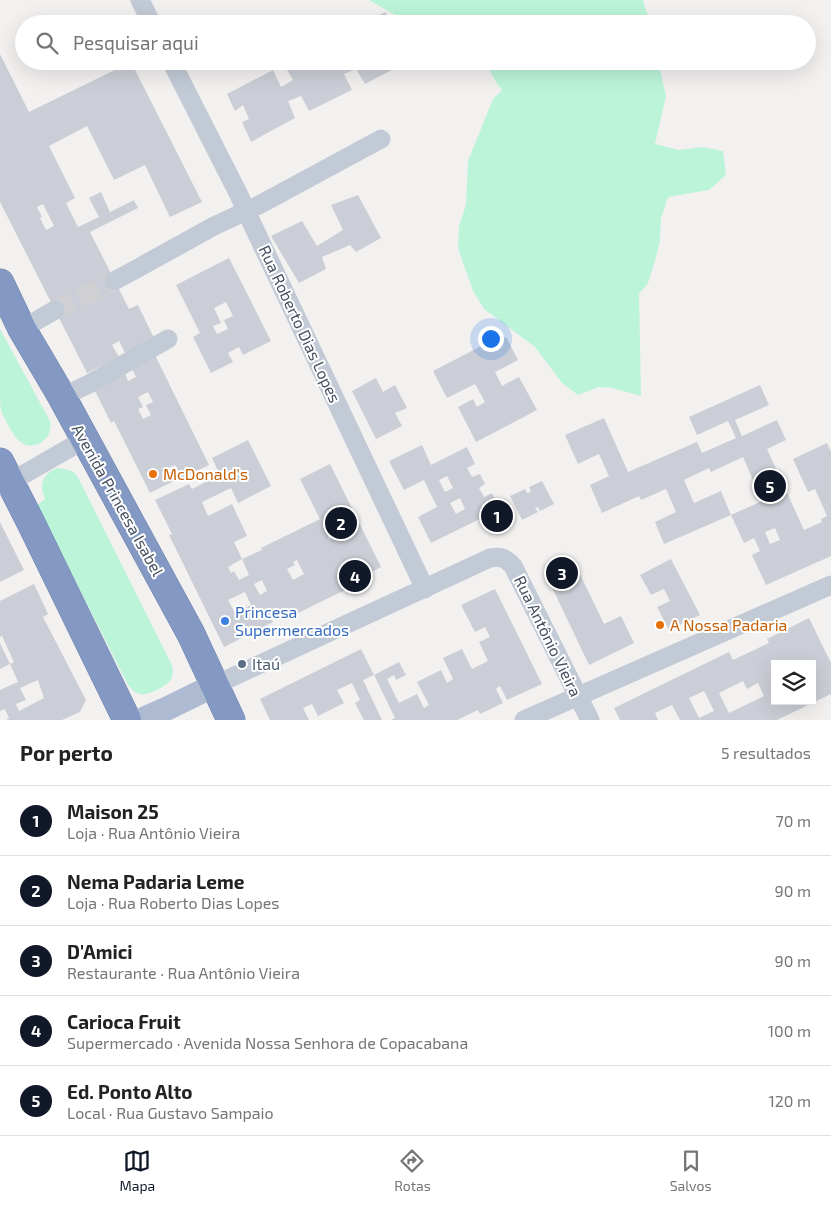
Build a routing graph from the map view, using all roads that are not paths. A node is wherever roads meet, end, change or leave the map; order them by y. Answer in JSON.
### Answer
{"nodes":[{"id":1,"x":140,"y":0,"type":"edge"},
{"id":2,"x":148,"y":15,"type":"edge"},
{"id":3,"x":176,"y":70,"type":"edge"},
{"id":4,"x":380,"y":139,"type":"dead end"},
{"id":5,"x":246,"y":211,"type":"junction"},
{"id":6,"x":114,"y":281,"type":"tunnel mouth"},
{"id":7,"x":0,"y":283,"type":"edge"},
{"id":8,"x":55,"y":310,"type":"tunnel mouth"},
{"id":9,"x":22,"y":328,"type":"junction"},
{"id":10,"x":168,"y":339,"type":"dead end"},
{"id":11,"x":62,"y":397,"type":"junction"},
{"id":12,"x":85,"y":440,"type":"junction"},
{"id":13,"x":3,"y":477,"type":"edge"},
{"id":14,"x":831,"y":585,"type":"edge"},
{"id":15,"x":425,"y":589,"type":"junction"},
{"id":16,"x":215,"y":685,"type":"junction"},
{"id":17,"x":578,"y":697,"type":"junction"},
{"id":18,"x":127,"y":720,"type":"edge"},
{"id":19,"x":141,"y":720,"type":"edge"},
{"id":20,"x":231,"y":720,"type":"edge"},
{"id":21,"x":524,"y":720,"type":"edge"},
{"id":22,"x":590,"y":720,"type":"edge"}],
"edges":[{"from":1,"to":2,"type":"street"},
{"from":3,"to":5,"type":"street","name":"Rua Roberto Dias Lopes"},
{"from":4,"to":5,"type":"street"},
{"from":5,"to":6,"type":"street"},
{"from":5,"to":15,"type":"street","name":"Rua Roberto Dias Lopes"},
{"from":7,"to":9,"type":"highway","name":"Avenida Princesa Isabel"},
{"from":8,"to":9,"type":"street"},
{"from":9,"to":11,"type":"highway","name":"Avenida Princesa Isabel"},
{"from":10,"to":11,"type":"street"},
{"from":11,"to":12,"type":"highway","name":"Avenida Princesa Isabel"},
{"from":12,"to":13,"type":"street"},
{"from":12,"to":16,"type":"highway","name":"Avenida Princesa Isabel"},
{"from":13,"to":18,"type":"highway"},
{"from":14,"to":17,"type":"street"},
{"from":15,"to":16,"type":"street"},
{"from":15,"to":17,"type":"street","name":"Rua Antônio Vieira"},
{"from":16,"to":19,"type":"main road"},
{"from":16,"to":20,"type":"highway","name":"Avenida Princesa Isabel"},
{"from":17,"to":21,"type":"street"},
{"from":17,"to":22,"type":"street","name":"Rua Antônio Vieira"}]}
